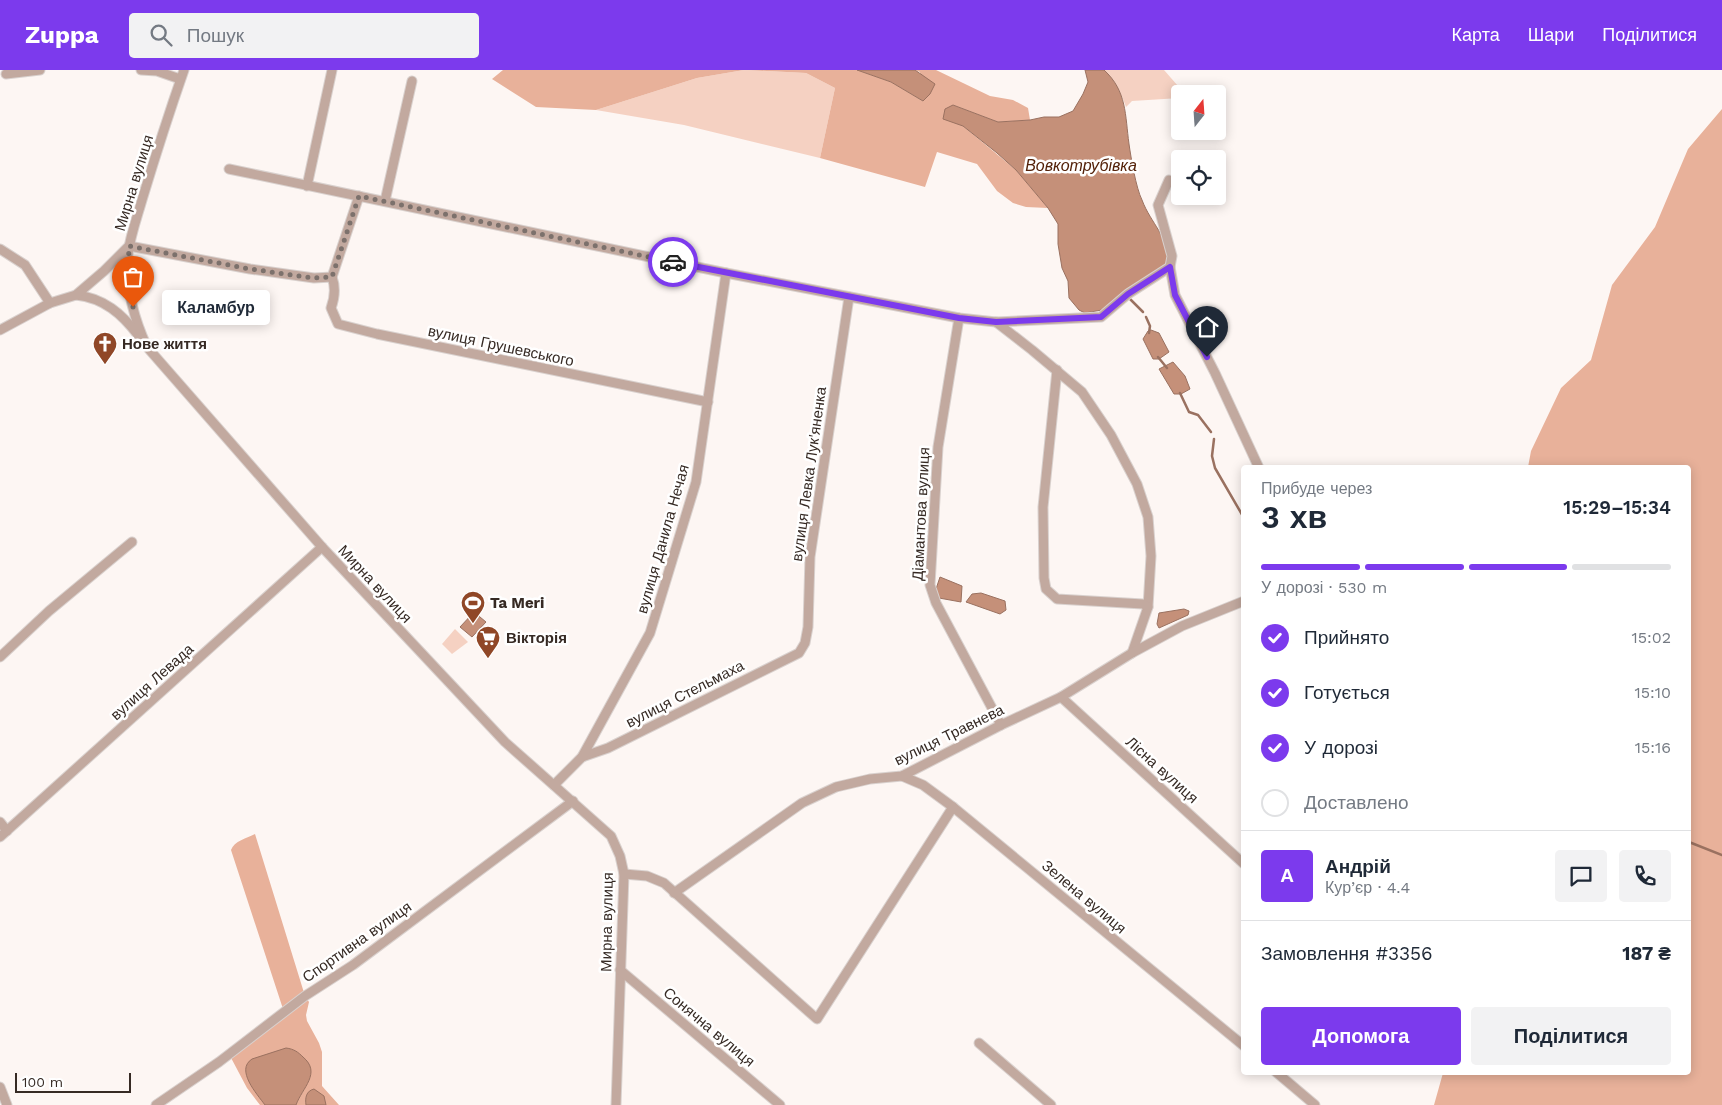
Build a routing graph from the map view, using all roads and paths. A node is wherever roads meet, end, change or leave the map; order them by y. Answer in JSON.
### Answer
{"nodes":[{"id":1,"x":40,"y":70,"type":"edge"},
{"id":2,"x":141,"y":70,"type":"edge"},
{"id":3,"x":184,"y":70,"type":"edge"},
{"id":4,"x":332,"y":70,"type":"edge"},
{"id":5,"x":6,"y":74,"type":"dead end"},
{"id":6,"x":180,"y":80,"type":"junction"},
{"id":7,"x":412,"y":81,"type":"dead end"},
{"id":8,"x":229,"y":169,"type":"dead end"},
{"id":9,"x":1169,"y":180,"type":"dead end"},
{"id":10,"x":307,"y":186,"type":"junction"},
{"id":11,"x":359,"y":196,"type":"junction"},
{"id":12,"x":385,"y":201,"type":"junction"},
{"id":13,"x":129,"y":246,"type":"junction"},
{"id":14,"x":0,"y":248,"type":"edge"},
{"id":15,"x":1170,"y":267,"type":"junction"},
{"id":16,"x":726,"y":273,"type":"junction"},
{"id":17,"x":332,"y":277,"type":"junction"},
{"id":18,"x":76,"y":295,"type":"junction"},
{"id":19,"x":848,"y":297,"type":"junction"},
{"id":20,"x":50,"y":304,"type":"junction"},
{"id":21,"x":959,"y":318,"type":"junction"},
{"id":22,"x":996,"y":322,"type":"junction"},
{"id":23,"x":0,"y":330,"type":"edge"},
{"id":24,"x":147,"y":348,"type":"junction"},
{"id":25,"x":1057,"y":370,"type":"junction"},
{"id":26,"x":708,"y":402,"type":"junction"},
{"id":27,"x":1258,"y":465,"type":"edge"},
{"id":28,"x":132,"y":542,"type":"dead end"},
{"id":29,"x":322,"y":547,"type":"junction"},
{"id":30,"x":1241,"y":602,"type":"edge"},
{"id":31,"x":1148,"y":607,"type":"junction"},
{"id":32,"x":799,"y":653,"type":"joint"},
{"id":33,"x":1132,"y":653,"type":"junction"},
{"id":34,"x":0,"y":658,"type":"edge"},
{"id":35,"x":1061,"y":697,"type":"junction"},
{"id":36,"x":1001,"y":725,"type":"junction"},
{"id":37,"x":582,"y":757,"type":"junction"},
{"id":38,"x":902,"y":776,"type":"junction"},
{"id":39,"x":554,"y":785,"type":"junction"},
{"id":40,"x":573,"y":801,"type":"junction"},
{"id":41,"x":953,"y":807,"type":"junction"},
{"id":42,"x":0,"y":822,"type":"edge"},
{"id":43,"x":4,"y":834,"type":"edge"},
{"id":44,"x":1241,"y":861,"type":"edge"},
{"id":45,"x":624,"y":874,"type":"junction"},
{"id":46,"x":674,"y":893,"type":"junction"},
{"id":47,"x":620,"y":970,"type":"junction"},
{"id":48,"x":979,"y":1043,"type":"dead end"},
{"id":49,"x":1241,"y":1044,"type":"edge"},
{"id":50,"x":1280,"y":1075,"type":"edge"},
{"id":51,"x":0,"y":1087,"type":"edge"},
{"id":52,"x":7,"y":1105,"type":"edge"},
{"id":53,"x":156,"y":1105,"type":"edge"},
{"id":54,"x":616,"y":1105,"type":"edge"},
{"id":55,"x":780,"y":1105,"type":"edge"},
{"id":56,"x":1051,"y":1105,"type":"edge"},
{"id":57,"x":1315,"y":1105,"type":"edge"}],
"edges":[{"from":1,"to":5,"type":"street"},
{"from":2,"to":6,"type":"street"},
{"from":3,"to":6,"type":"street","name":"Мирна вулиця"},
{"from":4,"to":10,"type":"street"},
{"from":6,"to":13,"type":"street","name":"Мирна вулиця"},
{"from":7,"to":12,"type":"street"},
{"from":8,"to":10,"type":"street"},
{"from":9,"to":15,"type":"street"},
{"from":10,"to":11,"type":"street"},
{"from":11,"to":12,"type":"street"},
{"from":11,"to":17,"type":"street","name":"вулиця Грушевського"},
{"from":12,"to":16,"type":"street"},
{"from":13,"to":17,"type":"street"},
{"from":13,"to":18,"type":"street"},
{"from":13,"to":24,"type":"street","name":"Мирна вулиця"},
{"from":14,"to":20,"type":"street"},
{"from":15,"to":22,"type":"street"},
{"from":15,"to":27,"type":"street"},
{"from":16,"to":19,"type":"street"},
{"from":16,"to":26,"type":"street","name":"вулиця Данила Нечая"},
{"from":17,"to":26,"type":"street","name":"вулиця Грушевського"},
{"from":18,"to":20,"type":"street"},
{"from":18,"to":24,"type":"street"},
{"from":19,"to":21,"type":"street"},
{"from":19,"to":32,"type":"street","name":"вулиця Левка Лук'яненка"},
{"from":20,"to":23,"type":"street"},
{"from":21,"to":22,"type":"street"},
{"from":21,"to":36,"type":"street","name":"Діамантова вулиця"},
{"from":22,"to":25,"type":"street"},
{"from":24,"to":29,"type":"street","name":"Мирна вулиця"},
{"from":25,"to":31,"type":"street"},
{"from":25,"to":31,"type":"street"},
{"from":26,"to":37,"type":"street","name":"вулиця Данила Нечая"},
{"from":28,"to":34,"type":"street"},
{"from":29,"to":39,"type":"street","name":"Мирна вулиця"},
{"from":29,"to":43,"type":"street","name":"вулиця Левада"},
{"from":30,"to":33,"type":"street","name":"вулиця Травнева"},
{"from":31,"to":33,"type":"street"},
{"from":32,"to":37,"type":"street","name":"вулиця Стельмаха"},
{"from":33,"to":35,"type":"street","name":"вулиця Травнева"},
{"from":35,"to":36,"type":"street","name":"вулиця Травнева"},
{"from":35,"to":44,"type":"street","name":"Лісна вулиця"},
{"from":36,"to":38,"type":"street","name":"вулиця Травнева"},
{"from":37,"to":39,"type":"street","name":"вулиця Данила Нечая"},
{"from":38,"to":41,"type":"street","name":"Зелена вулиця"},
{"from":38,"to":46,"type":"street","name":"вулиця Травнева"},
{"from":39,"to":40,"type":"street","name":"Мирна вулиця"},
{"from":40,"to":45,"type":"street","name":"Мирна вулиця"},
{"from":40,"to":53,"type":"street","name":"Спортивна вулиця"},
{"from":41,"to":46,"type":"street"},
{"from":41,"to":49,"type":"street","name":"Зелена вулиця"},
{"from":42,"to":43,"type":"street"},
{"from":45,"to":46,"type":"street"},
{"from":45,"to":47,"type":"street","name":"Мирна вулиця"},
{"from":47,"to":54,"type":"street","name":"Мирна вулиця"},
{"from":47,"to":55,"type":"street","name":"Сонячна вулиця"},
{"from":48,"to":56,"type":"street"},
{"from":50,"to":57,"type":"street"},
{"from":51,"to":52,"type":"street"}]}
